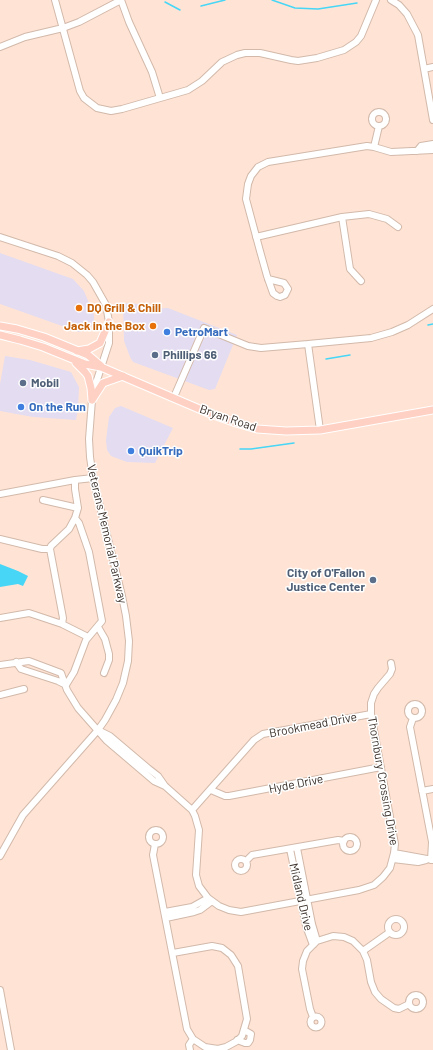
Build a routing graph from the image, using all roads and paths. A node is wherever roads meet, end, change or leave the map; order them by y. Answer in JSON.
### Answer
{"nodes":[{"id":1,"x":55,"y":0,"type":"edge"},
{"id":2,"x":121,"y":0,"type":"edge"},
{"id":3,"x":376,"y":0,"type":"edge"},
{"id":4,"x":391,"y":0,"type":"edge"},
{"id":5,"x":62,"y":28,"type":"junction"},
{"id":6,"x":0,"y":47,"type":"edge"},
{"id":7,"x":433,"y":67,"type":"edge"},
{"id":8,"x":424,"y":69,"type":"junction"},
{"id":9,"x":160,"y":98,"type":"junction"},
{"id":10,"x":433,"y":120,"type":"edge"},
{"id":11,"x":378,"y":126,"type":"dead end"},
{"id":12,"x":433,"y":144,"type":"edge"},
{"id":13,"x":374,"y":147,"type":"junction"},
{"id":14,"x":433,"y":150,"type":"edge"},
{"id":15,"x":417,"y":151,"type":"junction"},
{"id":16,"x":342,"y":217,"type":"junction"},
{"id":17,"x":398,"y":227,"type":"dead end"},
{"id":18,"x":0,"y":237,"type":"edge"},
{"id":19,"x":256,"y":237,"type":"junction"},
{"id":20,"x":268,"y":279,"type":"dead end"},
{"id":21,"x":362,"y":281,"type":"dead end"},
{"id":22,"x":433,"y":308,"type":"edge"},
{"id":23,"x":110,"y":322,"type":"junction"},
{"id":24,"x":0,"y":326,"type":"edge"},
{"id":25,"x":0,"y":335,"type":"edge"},
{"id":26,"x":308,"y":344,"type":"junction"},
{"id":27,"x":77,"y":351,"type":"junction"},
{"id":28,"x":70,"y":358,"type":"junction"},
{"id":29,"x":101,"y":367,"type":"junction"},
{"id":30,"x":123,"y":376,"type":"junction"},
{"id":31,"x":174,"y":397,"type":"junction"},
{"id":32,"x":92,"y":400,"type":"junction"},
{"id":33,"x":433,"y":410,"type":"edge"},
{"id":34,"x":320,"y":430,"type":"junction"},
{"id":35,"x":93,"y":478,"type":"junction"},
{"id":36,"x":75,"y":480,"type":"junction"},
{"id":37,"x":0,"y":494,"type":"edge"},
{"id":38,"x":43,"y":500,"type":"dead end"},
{"id":39,"x":78,"y":508,"type":"junction"},
{"id":40,"x":75,"y":518,"type":"junction"},
{"id":41,"x":0,"y":538,"type":"edge"},
{"id":42,"x":50,"y":550,"type":"junction"},
{"id":43,"x":0,"y":618,"type":"edge"},
{"id":44,"x":62,"y":624,"type":"junction"},
{"id":45,"x":98,"y":627,"type":"junction"},
{"id":46,"x":88,"y":637,"type":"junction"},
{"id":47,"x":16,"y":662,"type":"junction"},
{"id":48,"x":391,"y":663,"type":"dead end"},
{"id":49,"x":0,"y":666,"type":"edge"},
{"id":50,"x":104,"y":673,"type":"dead end"},
{"id":51,"x":66,"y":685,"type":"junction"},
{"id":52,"x":24,"y":690,"type":"dead end"},
{"id":53,"x":0,"y":695,"type":"edge"},
{"id":54,"x":371,"y":714,"type":"junction"},
{"id":55,"x":412,"y":718,"type":"dead end"},
{"id":56,"x":98,"y":730,"type":"junction"},
{"id":57,"x":381,"y":767,"type":"junction"},
{"id":58,"x":433,"y":789,"type":"edge"},
{"id":59,"x":211,"y":790,"type":"junction"},
{"id":60,"x":422,"y":791,"type":"junction"},
{"id":61,"x":192,"y":810,"type":"junction"},
{"id":62,"x":344,"y":841,"type":"dead end"},
{"id":63,"x":155,"y":844,"type":"dead end"},
{"id":64,"x":293,"y":848,"type":"junction"},
{"id":65,"x":0,"y":856,"type":"edge"},
{"id":66,"x":394,"y":856,"type":"junction"},
{"id":67,"x":430,"y":860,"type":"edge"},
{"id":68,"x":246,"y":861,"type":"dead end"},
{"id":69,"x":210,"y":900,"type":"junction"},
{"id":70,"x":304,"y":901,"type":"junction"},
{"id":71,"x":165,"y":915,"type":"junction"},
{"id":72,"x":390,"y":932,"type":"dead end"},
{"id":73,"x":315,"y":943,"type":"junction"},
{"id":74,"x":363,"y":951,"type":"junction"},
{"id":75,"x":173,"y":953,"type":"junction"},
{"id":76,"x":0,"y":990,"type":"edge"},
{"id":77,"x":409,"y":1004,"type":"dead end"},
{"id":78,"x":313,"y":1017,"type":"dead end"},
{"id":79,"x":244,"y":1030,"type":"junction"},
{"id":80,"x":194,"y":1039,"type":"junction"},
{"id":81,"x":237,"y":1040,"type":"junction"},
{"id":82,"x":203,"y":1048,"type":"edge"},
{"id":83,"x":11,"y":1050,"type":"edge"},
{"id":84,"x":190,"y":1050,"type":"edge"}],
"edges":[{"from":1,"to":5,"type":"street"},
{"from":2,"to":5,"type":"street"},
{"from":2,"to":9,"type":"street"},
{"from":3,"to":9,"type":"street"},
{"from":4,"to":8,"type":"street"},
{"from":5,"to":6,"type":"street"},
{"from":5,"to":9,"type":"street"},
{"from":7,"to":8,"type":"street"},
{"from":8,"to":10,"type":"street"},
{"from":11,"to":13,"type":"street"},
{"from":12,"to":15,"type":"street"},
{"from":13,"to":15,"type":"street"},
{"from":13,"to":19,"type":"street"},
{"from":14,"to":15,"type":"street"},
{"from":16,"to":17,"type":"street"},
{"from":16,"to":19,"type":"street"},
{"from":16,"to":21,"type":"street"},
{"from":18,"to":23,"type":"street","name":"Veterans Memorial Parkway"},
{"from":19,"to":20,"type":"street"},
{"from":22,"to":26,"type":"street"},
{"from":23,"to":27,"type":"main road"},
{"from":23,"to":29,"type":"street","name":"Veterans Memorial Parkway"},
{"from":24,"to":27,"type":"main road","name":"Bryan Road"},
{"from":25,"to":28,"type":"main road","name":"Bryan Road"},
{"from":26,"to":31,"type":"street"},
{"from":26,"to":34,"type":"street"},
{"from":27,"to":29,"type":"main road","name":"Bryan Road"},
{"from":28,"to":29,"type":"main road","name":"Bryan Road"},
{"from":28,"to":32,"type":"main road"},
{"from":29,"to":30,"type":"main road","name":"Bryan Road"},
{"from":29,"to":32,"type":"street","name":"Veterans Memorial Parkway"},
{"from":30,"to":31,"type":"main road","name":"Bryan Road"},
{"from":30,"to":32,"type":"main road"},
{"from":31,"to":34,"type":"main road","name":"Bryan Road"},
{"from":32,"to":35,"type":"street","name":"Veterans Memorial Parkway"},
{"from":33,"to":34,"type":"main road","name":"Bryan Road"},
{"from":35,"to":36,"type":"street"},
{"from":35,"to":56,"type":"street","name":"Veterans Memorial Parkway"},
{"from":36,"to":37,"type":"street"},
{"from":36,"to":39,"type":"street"},
{"from":38,"to":39,"type":"street"},
{"from":39,"to":40,"type":"street"},
{"from":40,"to":42,"type":"street"},
{"from":40,"to":45,"type":"street"},
{"from":41,"to":42,"type":"street"},
{"from":42,"to":44,"type":"street"},
{"from":43,"to":44,"type":"street"},
{"from":44,"to":46,"type":"street"},
{"from":45,"to":46,"type":"street"},
{"from":45,"to":50,"type":"street"},
{"from":46,"to":51,"type":"street"},
{"from":47,"to":49,"type":"street"},
{"from":47,"to":51,"type":"street"},
{"from":47,"to":51,"type":"street"},
{"from":48,"to":54,"type":"street","name":"Thornbury Crossing Drive"},
{"from":51,"to":56,"type":"street"},
{"from":52,"to":53,"type":"street"},
{"from":54,"to":57,"type":"street","name":"Thornbury Crossing Drive"},
{"from":54,"to":59,"type":"street","name":"Brookmead Drive"},
{"from":55,"to":60,"type":"street"},
{"from":56,"to":61,"type":"street"},
{"from":56,"to":65,"type":"street","name":"Veterans Memorial Parkway"},
{"from":57,"to":59,"type":"street","name":"Hyde Drive"},
{"from":57,"to":66,"type":"street","name":"Thornbury Crossing Drive"},
{"from":58,"to":60,"type":"street"},
{"from":59,"to":61,"type":"street","name":"Brookmead Drive"},
{"from":60,"to":67,"type":"street"},
{"from":61,"to":69,"type":"street"},
{"from":62,"to":64,"type":"street","name":"Midland Drive"},
{"from":63,"to":71,"type":"street"},
{"from":64,"to":68,"type":"street","name":"Midland Drive"},
{"from":64,"to":70,"type":"street","name":"Midland Drive"},
{"from":66,"to":67,"type":"street"},
{"from":66,"to":70,"type":"street","name":"Thornbury Crossing Drive"},
{"from":69,"to":70,"type":"street","name":"Thornbury Crossing Drive"},
{"from":69,"to":71,"type":"street"},
{"from":70,"to":73,"type":"street","name":"Midland Drive"},
{"from":71,"to":75,"type":"street"},
{"from":72,"to":74,"type":"street"},
{"from":73,"to":74,"type":"street"},
{"from":73,"to":78,"type":"street"},
{"from":74,"to":77,"type":"street"},
{"from":75,"to":79,"type":"street"},
{"from":75,"to":80,"type":"street"},
{"from":76,"to":83,"type":"street"},
{"from":79,"to":81,"type":"street"},
{"from":79,"to":81,"type":"street"},
{"from":80,"to":82,"type":"street"},
{"from":80,"to":84,"type":"street"},
{"from":81,"to":82,"type":"street"}]}
